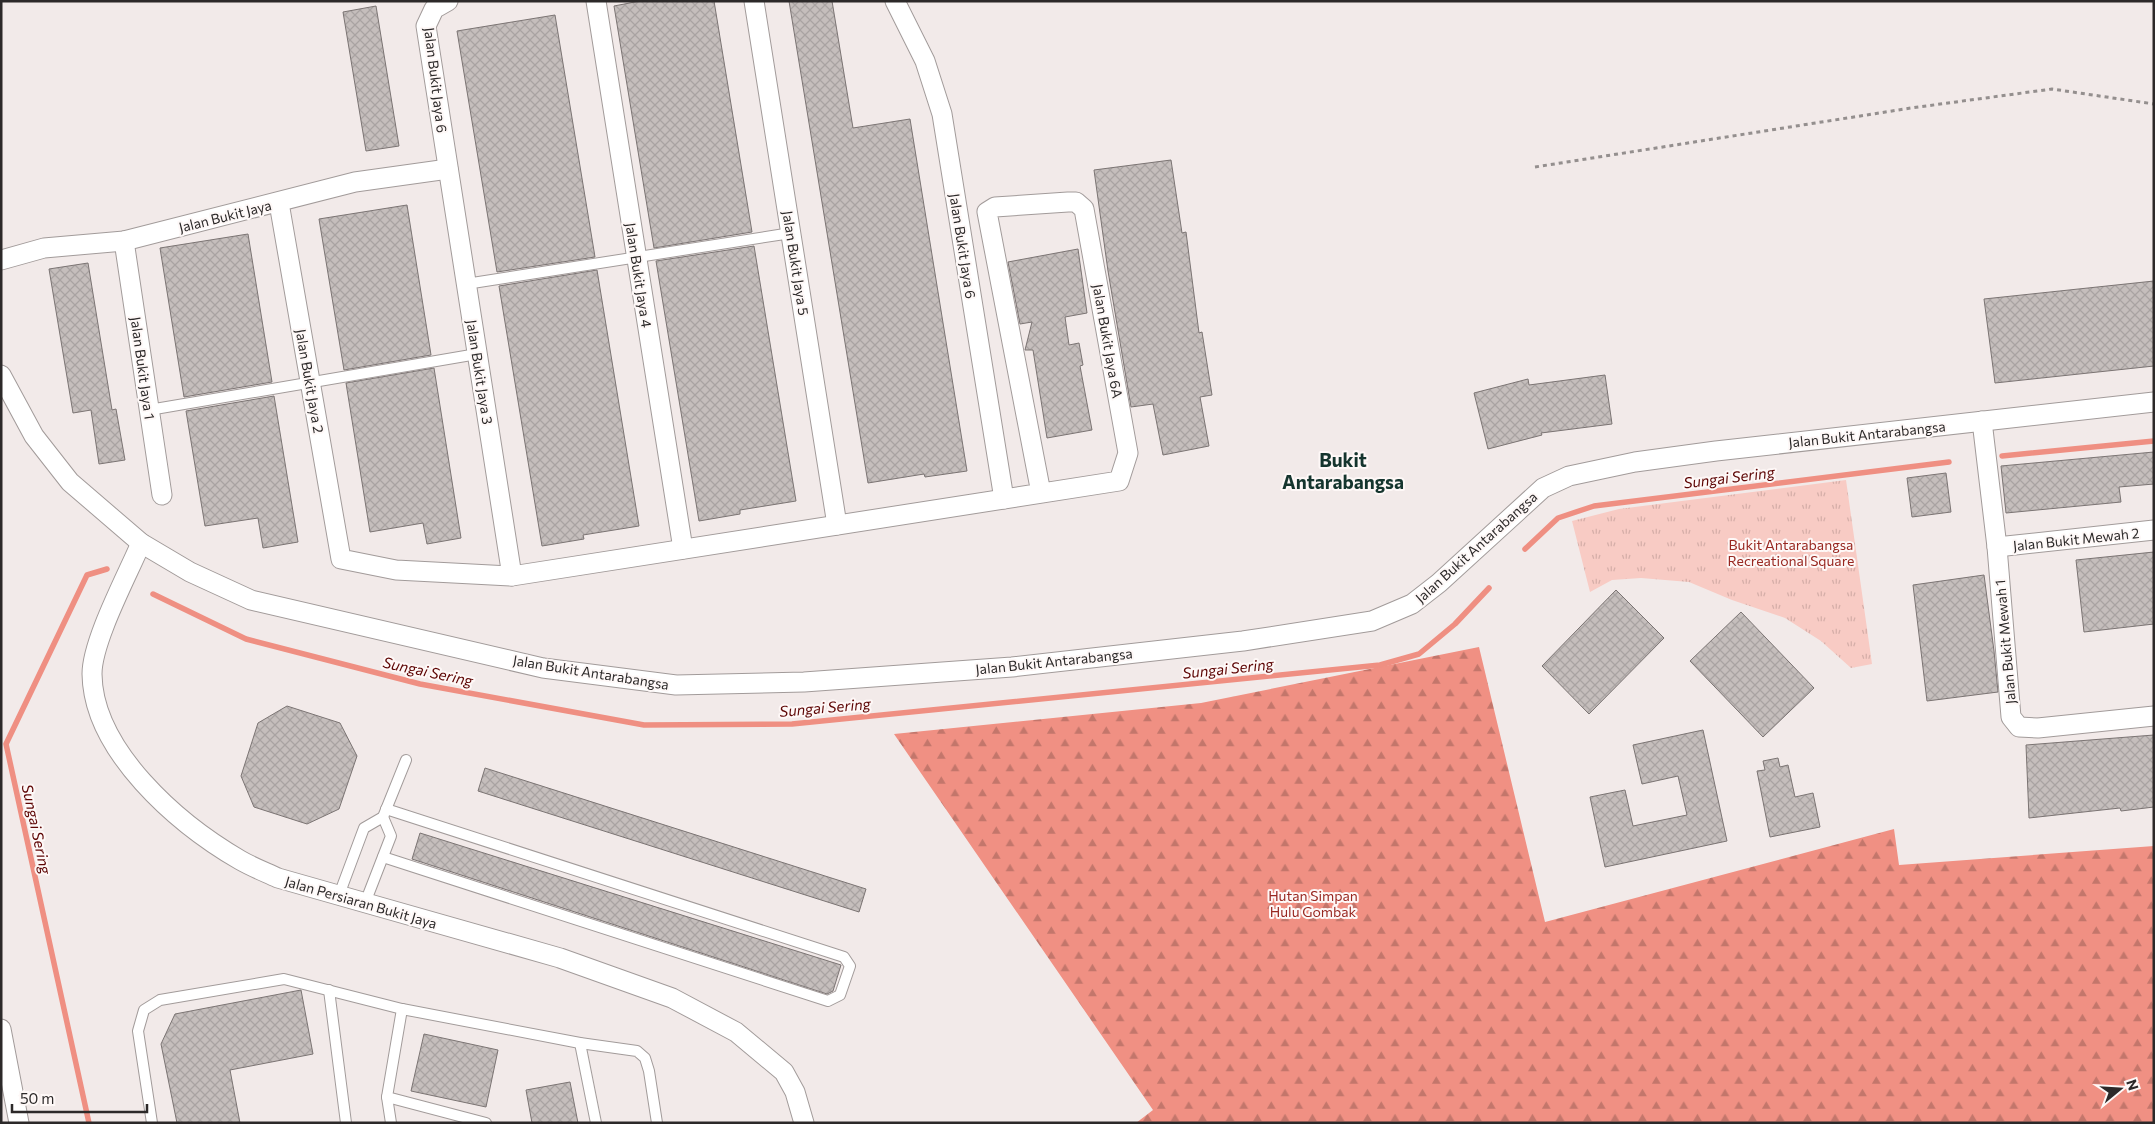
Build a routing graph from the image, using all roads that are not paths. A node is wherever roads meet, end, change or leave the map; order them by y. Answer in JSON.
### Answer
{"nodes":[{"id":1,"x":448,"y":1,"type":"edge"},
{"id":2,"x":596,"y":1,"type":"edge"},
{"id":3,"x":754,"y":1,"type":"edge"},
{"id":4,"x":895,"y":1,"type":"edge"},
{"id":5,"x":448,"y":169,"type":"junction"},
{"id":6,"x":279,"y":203,"type":"junction"},
{"id":7,"x":791,"y":233,"type":"junction"},
{"id":8,"x":124,"y":241,"type":"junction"},
{"id":9,"x":637,"y":258,"type":"junction"},
{"id":10,"x":1,"y":260,"type":"edge"},
{"id":11,"x":466,"y":284,"type":"junction"},
{"id":12,"x":478,"y":354,"type":"junction"},
{"id":13,"x":1,"y":375,"type":"edge"},
{"id":14,"x":310,"y":382,"type":"junction"},
{"id":15,"x":2154,"y":402,"type":"edge"},
{"id":16,"x":149,"y":410,"type":"junction"},
{"id":17,"x":1982,"y":421,"type":"junction"},
{"id":18,"x":1041,"y":493,"type":"junction"},
{"id":19,"x":162,"y":495,"type":"dead end"},
{"id":20,"x":1004,"y":499,"type":"junction"},
{"id":21,"x":837,"y":525,"type":"junction"},
{"id":22,"x":2154,"y":530,"type":"edge"},
{"id":23,"x":141,"y":543,"type":"junction"},
{"id":24,"x":1998,"y":547,"type":"junction"},
{"id":25,"x":683,"y":549,"type":"junction"},
{"id":26,"x":512,"y":576,"type":"junction"},
{"id":27,"x":2154,"y":716,"type":"edge"},
{"id":28,"x":406,"y":760,"type":"dead end"},
{"id":29,"x":384,"y":813,"type":"junction"},
{"id":30,"x":383,"y":857,"type":"junction"},
{"id":31,"x":339,"y":895,"type":"junction"},
{"id":32,"x":365,"y":903,"type":"junction"},
{"id":33,"x":329,"y":990,"type":"junction"},
{"id":34,"x":402,"y":1008,"type":"junction"},
{"id":35,"x":1,"y":1028,"type":"edge"},
{"id":36,"x":580,"y":1043,"type":"junction"},
{"id":37,"x":387,"y":1096,"type":"junction"},
{"id":38,"x":19,"y":1123,"type":"edge"},
{"id":39,"x":152,"y":1123,"type":"edge"},
{"id":40,"x":346,"y":1123,"type":"edge"},
{"id":41,"x":391,"y":1123,"type":"edge"},
{"id":42,"x":486,"y":1123,"type":"edge"},
{"id":43,"x":596,"y":1123,"type":"edge"},
{"id":44,"x":657,"y":1123,"type":"edge"},
{"id":45,"x":804,"y":1123,"type":"edge"}],
"edges":[{"from":1,"to":5,"type":"street","name":"Jalan Bukit Jaya 6"},
{"from":2,"to":9,"type":"street","name":"Jalan Bukit Jaya 4"},
{"from":3,"to":7,"type":"street","name":"Jalan Bukit Jaya 5"},
{"from":4,"to":20,"type":"street","name":"Jalan Bukit Jaya 6"},
{"from":5,"to":6,"type":"street","name":"Jalan Bukit Jaya"},
{"from":5,"to":11,"type":"street","name":"Jalan Bukit Jaya 3"},
{"from":6,"to":8,"type":"street","name":"Jalan Bukit Jaya"},
{"from":6,"to":14,"type":"street","name":"Jalan Bukit Jaya 2"},
{"from":7,"to":9,"type":"lane"},
{"from":7,"to":21,"type":"street","name":"Jalan Bukit Jaya 5"},
{"from":8,"to":10,"type":"street","name":"Jalan Bukit Jaya"},
{"from":8,"to":16,"type":"street","name":"Jalan Bukit Jaya 1"},
{"from":9,"to":11,"type":"lane"},
{"from":9,"to":25,"type":"street","name":"Jalan Bukit Jaya 4"},
{"from":11,"to":12,"type":"street","name":"Jalan Bukit Jaya 3"},
{"from":12,"to":14,"type":"lane"},
{"from":12,"to":26,"type":"street","name":"Jalan Bukit Jaya 3"},
{"from":13,"to":23,"type":"street","name":"Jalan Bukit Antarabangsa"},
{"from":14,"to":16,"type":"lane"},
{"from":14,"to":26,"type":"street","name":"Jalan Bukit Jaya 2"},
{"from":15,"to":17,"type":"street","name":"Jalan Bukit Antarabangsa"},
{"from":16,"to":19,"type":"street","name":"Jalan Bukit Jaya 1"},
{"from":17,"to":23,"type":"street","name":"Jalan Bukit Antarabangsa"},
{"from":17,"to":24,"type":"street","name":"Jalan Bukit Mewah 1"},
{"from":18,"to":18,"type":"street","name":"Jalan Bukit Jaya 6A"},
{"from":18,"to":20,"type":"street"},
{"from":20,"to":21,"type":"street"},
{"from":21,"to":25,"type":"street"},
{"from":22,"to":24,"type":"street","name":"Jalan Bukit Mewah 2"},
{"from":23,"to":31,"type":"street","name":"Jalan Persiaran Bukit Jaya"},
{"from":24,"to":27,"type":"street","name":"Jalan Bukit Mewah 1"},
{"from":25,"to":26,"type":"street"},
{"from":28,"to":29,"type":"lane"},
{"from":29,"to":30,"type":"lane"},
{"from":29,"to":30,"type":"lane"},
{"from":29,"to":31,"type":"lane"},
{"from":30,"to":32,"type":"lane"},
{"from":31,"to":32,"type":"street","name":"Jalan Persiaran Bukit Jaya"},
{"from":32,"to":45,"type":"street","name":"Jalan Persiaran Bukit Jaya"},
{"from":33,"to":34,"type":"lane"},
{"from":33,"to":39,"type":"lane"},
{"from":33,"to":40,"type":"lane"},
{"from":34,"to":36,"type":"lane"},
{"from":34,"to":37,"type":"lane"},
{"from":35,"to":38,"type":"street"},
{"from":36,"to":43,"type":"lane"},
{"from":36,"to":44,"type":"lane"},
{"from":37,"to":41,"type":"lane"},
{"from":37,"to":42,"type":"lane"}]}
